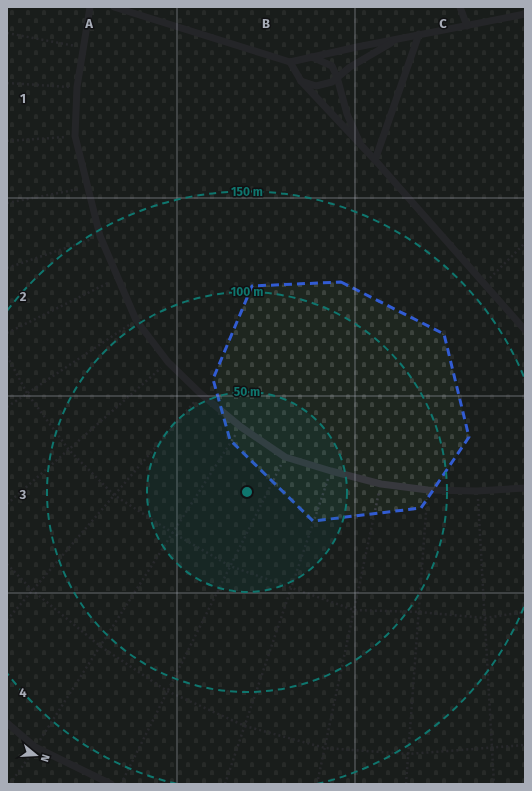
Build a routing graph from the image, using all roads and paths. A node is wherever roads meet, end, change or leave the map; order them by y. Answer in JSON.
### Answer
{"nodes":[{"id":1,"x":90,"y":7,"type":"edge"},
{"id":2,"x":114,"y":7,"type":"edge"},
{"id":3,"x":460,"y":7,"type":"edge"},
{"id":4,"x":525,"y":14,"type":"edge"},
{"id":5,"x":467,"y":26,"type":"junction"},
{"id":6,"x":7,"y":33,"type":"edge"},
{"id":7,"x":419,"y":34,"type":"junction"},
{"id":8,"x":401,"y":38,"type":"junction"},
{"id":9,"x":84,"y":48,"type":"junction"},
{"id":10,"x":312,"y":57,"type":"junction"},
{"id":11,"x":290,"y":62,"type":"junction"},
{"id":12,"x":337,"y":77,"type":"junction"},
{"id":13,"x":301,"y":81,"type":"junction"},
{"id":14,"x":7,"y":84,"type":"edge"},
{"id":15,"x":78,"y":88,"type":"junction"},
{"id":16,"x":75,"y":136,"type":"junction"},
{"id":17,"x":7,"y":141,"type":"edge"},
{"id":18,"x":362,"y":146,"type":"junction"},
{"id":19,"x":375,"y":160,"type":"junction"},
{"id":20,"x":87,"y":188,"type":"junction"},
{"id":21,"x":7,"y":203,"type":"edge"},
{"id":22,"x":100,"y":236,"type":"junction"},
{"id":23,"x":525,"y":243,"type":"edge"},
{"id":24,"x":7,"y":268,"type":"edge"},
{"id":25,"x":119,"y":277,"type":"junction"},
{"id":26,"x":484,"y":284,"type":"junction"},
{"id":27,"x":136,"y":320,"type":"junction"},
{"id":28,"x":525,"y":330,"type":"edge"},
{"id":29,"x":7,"y":334,"type":"edge"},
{"id":30,"x":7,"y":356,"type":"edge"},
{"id":31,"x":168,"y":362,"type":"junction"},
{"id":32,"x":27,"y":393,"type":"junction"},
{"id":33,"x":201,"y":394,"type":"junction"},
{"id":34,"x":7,"y":407,"type":"edge"},
{"id":35,"x":241,"y":427,"type":"junction"},
{"id":36,"x":68,"y":450,"type":"junction"},
{"id":37,"x":284,"y":457,"type":"junction"},
{"id":38,"x":331,"y":471,"type":"junction"},
{"id":39,"x":381,"y":484,"type":"junction"},
{"id":40,"x":525,"y":488,"type":"edge"},
{"id":41,"x":428,"y":490,"type":"junction"},
{"id":42,"x":477,"y":491,"type":"junction"},
{"id":43,"x":114,"y":496,"type":"junction"},
{"id":44,"x":7,"y":504,"type":"edge"},
{"id":45,"x":172,"y":534,"type":"junction"},
{"id":46,"x":7,"y":564,"type":"edge"},
{"id":47,"x":230,"y":566,"type":"junction"},
{"id":48,"x":292,"y":588,"type":"junction"},
{"id":49,"x":32,"y":590,"type":"junction"},
{"id":50,"x":354,"y":610,"type":"junction"},
{"id":51,"x":419,"y":612,"type":"junction"},
{"id":52,"x":525,"y":612,"type":"edge"},
{"id":53,"x":485,"y":618,"type":"junction"},
{"id":54,"x":7,"y":620,"type":"edge"},
{"id":55,"x":100,"y":646,"type":"junction"},
{"id":56,"x":168,"y":691,"type":"junction"},
{"id":57,"x":7,"y":723,"type":"edge"},
{"id":58,"x":245,"y":726,"type":"junction"},
{"id":59,"x":525,"y":745,"type":"edge"},
{"id":60,"x":35,"y":747,"type":"junction"},
{"id":61,"x":325,"y":748,"type":"junction"},
{"id":62,"x":492,"y":748,"type":"junction"},
{"id":63,"x":408,"y":754,"type":"junction"},
{"id":64,"x":10,"y":784,"type":"edge"},
{"id":65,"x":112,"y":784,"type":"edge"},
{"id":66,"x":121,"y":784,"type":"edge"},
{"id":67,"x":225,"y":784,"type":"edge"},
{"id":68,"x":317,"y":784,"type":"edge"},
{"id":69,"x":406,"y":784,"type":"edge"},
{"id":70,"x":494,"y":784,"type":"edge"}],
"edges":[{"from":1,"to":9,"type":"lane"},
{"from":2,"to":11,"type":"lane"},
{"from":3,"to":5,"type":"lane"},
{"from":4,"to":5,"type":"lane"},
{"from":5,"to":7,"type":"lane"},
{"from":6,"to":9,"type":"path"},
{"from":7,"to":8,"type":"lane"},
{"from":7,"to":19,"type":"lane"},
{"from":8,"to":10,"type":"lane"},
{"from":8,"to":12,"type":"lane"},
{"from":9,"to":15,"type":"lane"},
{"from":10,"to":11,"type":"lane"},
{"from":10,"to":12,"type":"lane"},
{"from":11,"to":13,"type":"lane"},
{"from":12,"to":13,"type":"lane"},
{"from":12,"to":18,"type":"lane"},
{"from":13,"to":18,"type":"lane"},
{"from":14,"to":15,"type":"path"},
{"from":15,"to":16,"type":"lane"},
{"from":16,"to":17,"type":"path"},
{"from":16,"to":20,"type":"lane"},
{"from":18,"to":19,"type":"lane"},
{"from":19,"to":26,"type":"lane"},
{"from":20,"to":21,"type":"path"},
{"from":20,"to":22,"type":"lane"},
{"from":22,"to":24,"type":"path"},
{"from":22,"to":25,"type":"lane"},
{"from":23,"to":26,"type":"path"},
{"from":25,"to":27,"type":"lane"},
{"from":25,"to":29,"type":"path"},
{"from":26,"to":28,"type":"lane"},
{"from":27,"to":31,"type":"lane"},
{"from":27,"to":32,"type":"path"},
{"from":30,"to":32,"type":"path"},
{"from":31,"to":33,"type":"lane"},
{"from":31,"to":36,"type":"path"},
{"from":32,"to":34,"type":"path"},
{"from":32,"to":36,"type":"path"},
{"from":33,"to":35,"type":"lane"},
{"from":33,"to":43,"type":"path"},
{"from":35,"to":37,"type":"lane"},
{"from":35,"to":45,"type":"path"},
{"from":36,"to":43,"type":"path"},
{"from":36,"to":44,"type":"path"},
{"from":37,"to":38,"type":"lane"},
{"from":37,"to":47,"type":"path"},
{"from":38,"to":39,"type":"lane"},
{"from":38,"to":48,"type":"path"},
{"from":39,"to":41,"type":"lane"},
{"from":39,"to":50,"type":"path"},
{"from":40,"to":42,"type":"lane"},
{"from":41,"to":42,"type":"lane"},
{"from":41,"to":51,"type":"path"},
{"from":42,"to":53,"type":"path"},
{"from":43,"to":45,"type":"path"},
{"from":43,"to":49,"type":"path"},
{"from":45,"to":47,"type":"path"},
{"from":45,"to":55,"type":"path"},
{"from":46,"to":49,"type":"path"},
{"from":47,"to":48,"type":"path"},
{"from":47,"to":56,"type":"path"},
{"from":48,"to":50,"type":"path"},
{"from":48,"to":58,"type":"path"},
{"from":49,"to":54,"type":"path"},
{"from":49,"to":55,"type":"path"},
{"from":50,"to":51,"type":"path"},
{"from":50,"to":61,"type":"path"},
{"from":51,"to":53,"type":"path"},
{"from":51,"to":63,"type":"path"},
{"from":52,"to":53,"type":"path"},
{"from":53,"to":62,"type":"path"},
{"from":55,"to":56,"type":"path"},
{"from":55,"to":60,"type":"path"},
{"from":56,"to":58,"type":"path"},
{"from":56,"to":66,"type":"path"},
{"from":57,"to":60,"type":"lane"},
{"from":58,"to":61,"type":"path"},
{"from":58,"to":67,"type":"path"},
{"from":59,"to":62,"type":"path"},
{"from":60,"to":64,"type":"path"},
{"from":60,"to":65,"type":"lane"},
{"from":61,"to":63,"type":"path"},
{"from":61,"to":68,"type":"path"},
{"from":62,"to":63,"type":"path"},
{"from":62,"to":70,"type":"path"},
{"from":63,"to":69,"type":"path"}]}
